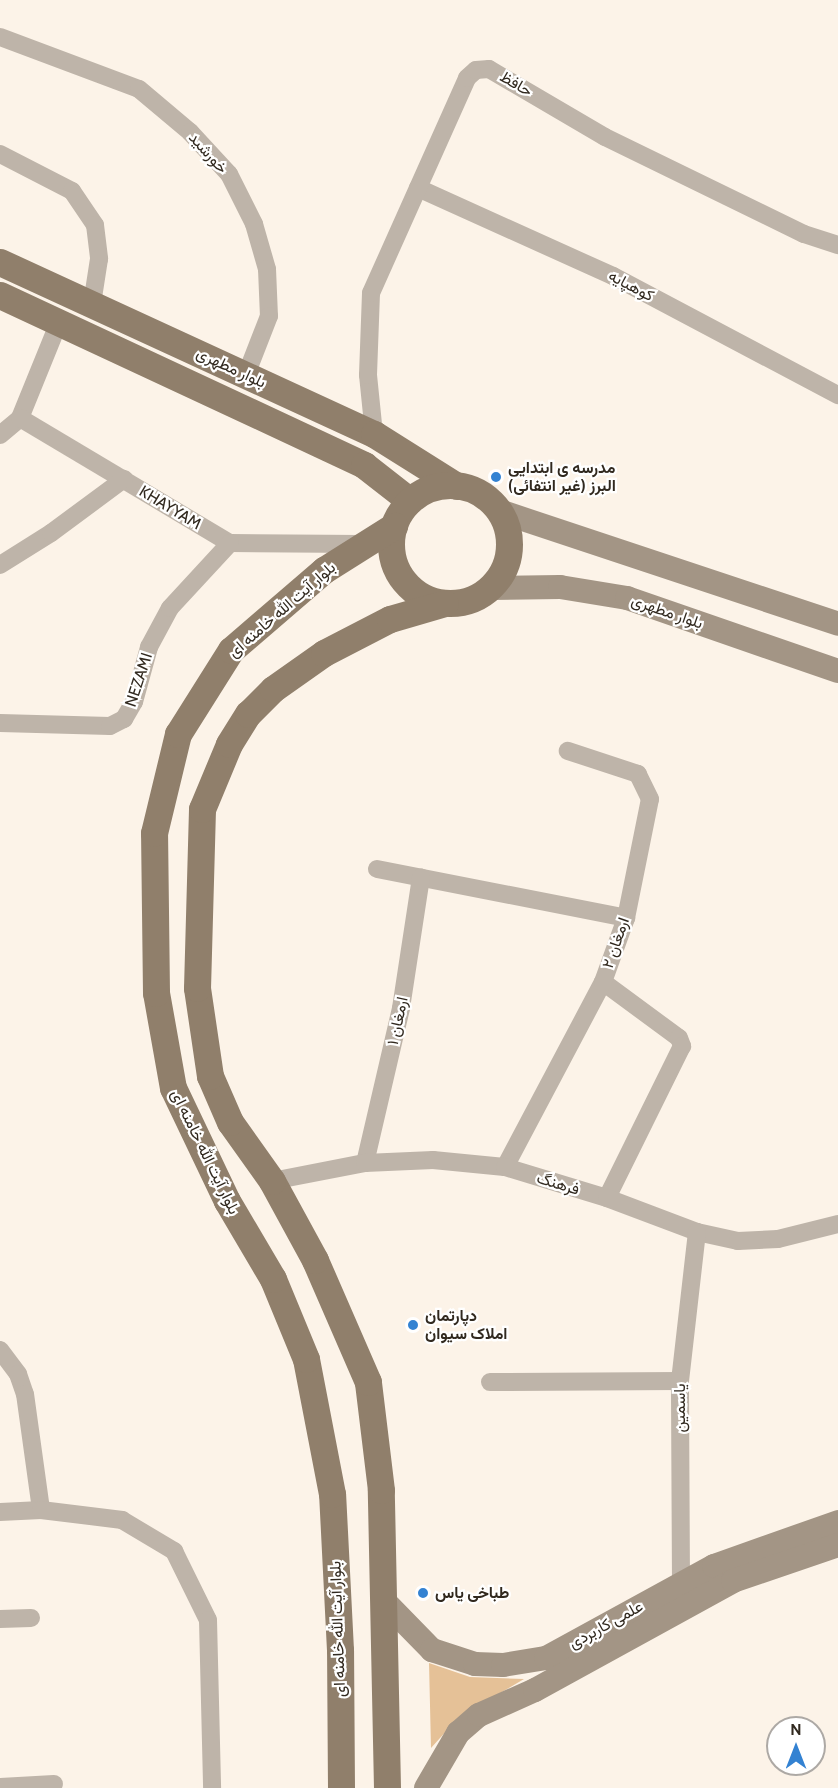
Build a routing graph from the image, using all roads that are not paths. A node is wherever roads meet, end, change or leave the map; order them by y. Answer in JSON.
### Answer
{"nodes":[{"id":1,"x":0,"y":37,"type":"edge"},
{"id":2,"x":0,"y":154,"type":"edge"},
{"id":3,"x":418,"y":188,"type":"junction"},
{"id":4,"x":838,"y":245,"type":"edge"},
{"id":5,"x":0,"y":262,"type":"edge"},
{"id":6,"x":0,"y":295,"type":"edge"},
{"id":7,"x":92,"y":304,"type":"junction"},
{"id":8,"x":59,"y":322,"type":"junction"},
{"id":9,"x":246,"y":375,"type":"junction"},
{"id":10,"x":838,"y":395,"type":"edge"},
{"id":11,"x":20,"y":418,"type":"junction"},
{"id":12,"x":374,"y":434,"type":"junction"},
{"id":13,"x":0,"y":435,"type":"edge"},
{"id":14,"x":124,"y":479,"type":"junction"},
{"id":15,"x":457,"y":486,"type":"junction"},
{"id":16,"x":410,"y":501,"type":"junction"},
{"id":17,"x":499,"y":511,"type":"junction"},
{"id":18,"x":394,"y":526,"type":"junction"},
{"id":19,"x":230,"y":543,"type":"junction"},
{"id":20,"x":362,"y":544,"type":"junction"},
{"id":21,"x":0,"y":565,"type":"edge"},
{"id":22,"x":490,"y":588,"type":"junction"},
{"id":23,"x":445,"y":603,"type":"junction"},
{"id":24,"x":838,"y":624,"type":"edge"},
{"id":25,"x":838,"y":671,"type":"edge"},
{"id":26,"x":0,"y":723,"type":"edge"},
{"id":27,"x":568,"y":752,"type":"dead end"},
{"id":28,"x":377,"y":869,"type":"dead end"},
{"id":29,"x":421,"y":878,"type":"junction"},
{"id":30,"x":626,"y":918,"type":"junction"},
{"id":31,"x":603,"y":982,"type":"junction"},
{"id":32,"x":365,"y":1163,"type":"junction"},
{"id":33,"x":506,"y":1167,"type":"junction"},
{"id":34,"x":272,"y":1181,"type":"junction"},
{"id":35,"x":607,"y":1198,"type":"junction"},
{"id":36,"x":838,"y":1224,"type":"edge"},
{"id":37,"x":697,"y":1232,"type":"junction"},
{"id":38,"x":0,"y":1350,"type":"edge"},
{"id":39,"x":680,"y":1381,"type":"junction"},
{"id":40,"x":490,"y":1382,"type":"dead end"},
{"id":41,"x":41,"y":1510,"type":"junction"},
{"id":42,"x":0,"y":1512,"type":"edge"},
{"id":43,"x":838,"y":1522,"type":"edge"},
{"id":44,"x":838,"y":1545,"type":"edge"},
{"id":45,"x":681,"y":1584,"type":"junction"},
{"id":46,"x":384,"y":1601,"type":"junction"},
{"id":47,"x":31,"y":1618,"type":"dead end"},
{"id":48,"x":0,"y":1619,"type":"edge"},
{"id":49,"x":54,"y":1784,"type":"dead end"},
{"id":50,"x":0,"y":1786,"type":"edge"},
{"id":51,"x":212,"y":1788,"type":"edge"},
{"id":52,"x":341,"y":1788,"type":"edge"},
{"id":53,"x":387,"y":1788,"type":"edge"},
{"id":54,"x":426,"y":1788,"type":"edge"}],
"edges":[{"from":1,"to":9,"type":"street","name":"خورشید"},
{"from":2,"to":7,"type":"street"},
{"from":3,"to":4,"type":"street","name":"حافظ"},
{"from":3,"to":10,"type":"street","name":"کوهپایه"},
{"from":3,"to":12,"type":"street","name":"حافظ"},
{"from":5,"to":7,"type":"main road","name":"بلوار مطهری"},
{"from":6,"to":8,"type":"main road","name":"بلوار مطهری"},
{"from":7,"to":9,"type":"main road","name":"بلوار مطهری"},
{"from":8,"to":11,"type":"street"},
{"from":8,"to":16,"type":"main road","name":"بلوار مطهری"},
{"from":9,"to":12,"type":"main road","name":"بلوار مطهری"},
{"from":11,"to":13,"type":"street"},
{"from":11,"to":14,"type":"street","name":"KHAYYAM"},
{"from":12,"to":15,"type":"main road","name":"بلوار مطهری"},
{"from":14,"to":19,"type":"street","name":"KHAYYAM"},
{"from":14,"to":21,"type":"street"},
{"from":15,"to":16,"type":"main road"},
{"from":15,"to":17,"type":"main road"},
{"from":16,"to":18,"type":"main road"},
{"from":17,"to":22,"type":"main road"},
{"from":17,"to":24,"type":"street"},
{"from":18,"to":20,"type":"main road","name":"بلوار آیت الله خامنه ای"},
{"from":18,"to":23,"type":"main road"},
{"from":19,"to":20,"type":"street"},
{"from":19,"to":26,"type":"street","name":"NEZAMI"},
{"from":20,"to":52,"type":"main road","name":"بلوار آیت الله خامنه ای"},
{"from":22,"to":23,"type":"main road"},
{"from":22,"to":25,"type":"street","name":"بلوار مطهری"},
{"from":23,"to":34,"type":"main road"},
{"from":27,"to":30,"type":"street","name":"ارمغان ۲"},
{"from":28,"to":29,"type":"street"},
{"from":29,"to":30,"type":"street"},
{"from":29,"to":32,"type":"street","name":"ارمغان ۱"},
{"from":30,"to":31,"type":"street","name":"ارمغان ۲"},
{"from":31,"to":33,"type":"street","name":"ارمغان ۲"},
{"from":31,"to":35,"type":"street"},
{"from":32,"to":33,"type":"street","name":"فرهنگ"},
{"from":32,"to":34,"type":"street","name":"فرهنگ"},
{"from":33,"to":35,"type":"street","name":"فرهنگ"},
{"from":34,"to":46,"type":"main road"},
{"from":35,"to":37,"type":"street","name":"فرهنگ"},
{"from":36,"to":37,"type":"street","name":"فرهنگ"},
{"from":37,"to":39,"type":"street","name":"یاسمین"},
{"from":38,"to":41,"type":"street"},
{"from":39,"to":40,"type":"street"},
{"from":39,"to":45,"type":"street","name":"یاسمین"},
{"from":41,"to":42,"type":"street"},
{"from":41,"to":51,"type":"street"},
{"from":43,"to":45,"type":"street","name":"علمی کاربردی"},
{"from":44,"to":54,"type":"street","name":"علمی کاربردی"},
{"from":45,"to":46,"type":"street","name":"علمی کاربردی"},
{"from":46,"to":53,"type":"main road"},
{"from":47,"to":48,"type":"street"},
{"from":49,"to":50,"type":"street"}]}
